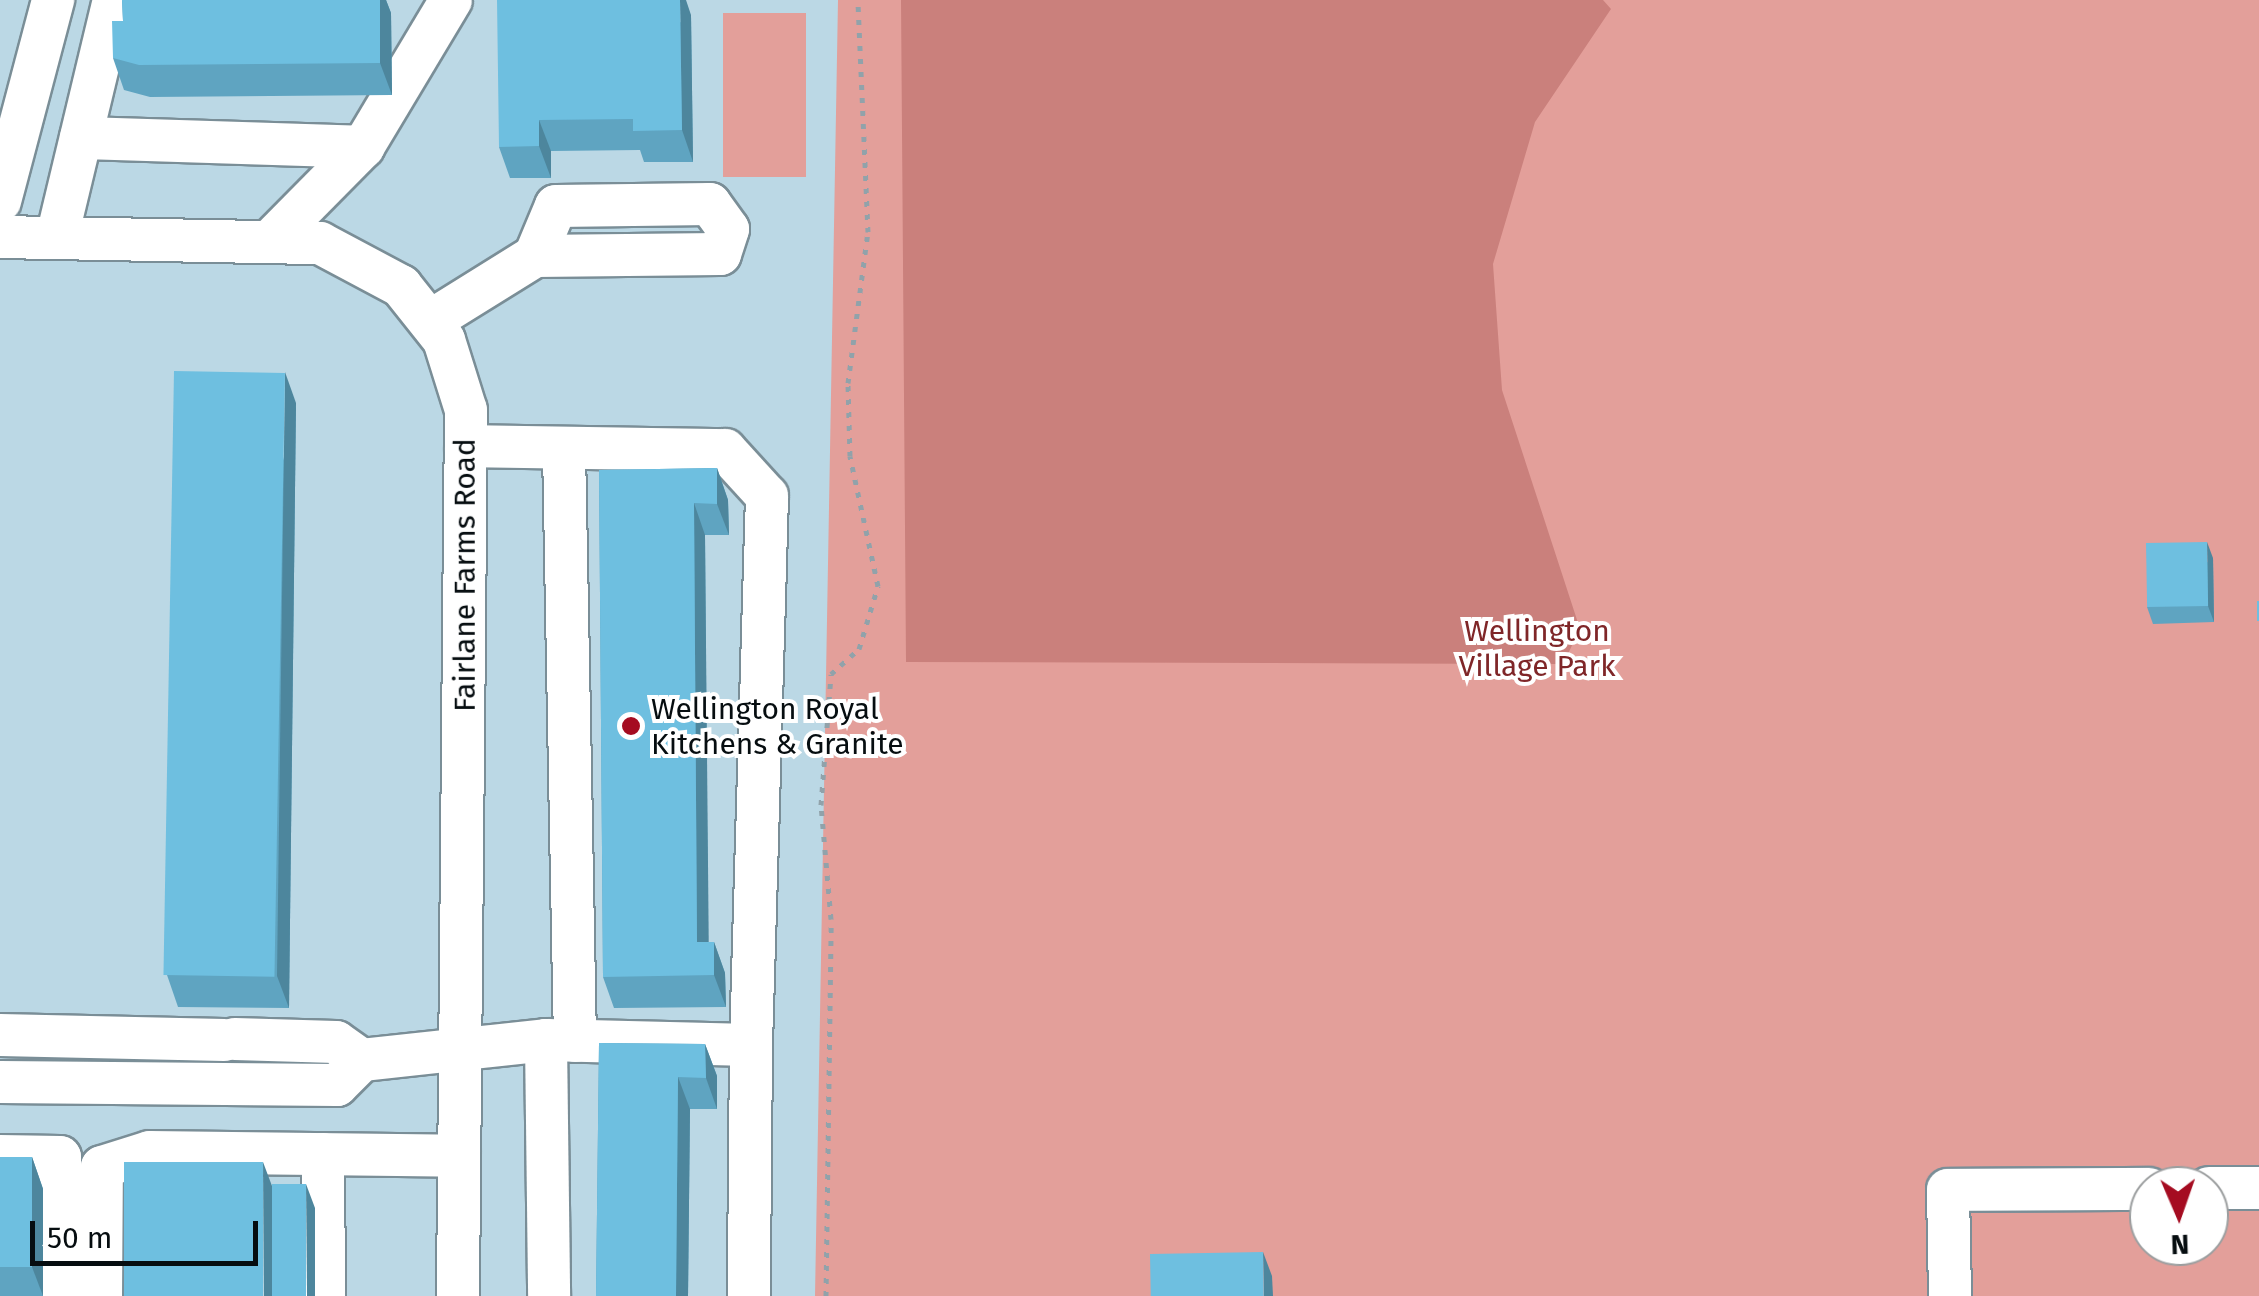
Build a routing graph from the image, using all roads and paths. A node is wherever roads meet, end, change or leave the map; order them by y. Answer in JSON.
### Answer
{"nodes":[{"id":1,"x":53,"y":0,"type":"edge"},
{"id":2,"x":114,"y":0,"type":"edge"},
{"id":3,"x":451,"y":0,"type":"edge"},
{"id":4,"x":858,"y":0,"type":"edge"},
{"id":5,"x":19,"y":58,"type":"edge"},
{"id":6,"x":81,"y":138,"type":"junction"},
{"id":7,"x":8,"y":142,"type":"edge"},
{"id":8,"x":363,"y":147,"type":"junction"},
{"id":9,"x":0,"y":201,"type":"edge"},
{"id":10,"x":0,"y":237,"type":"edge"},
{"id":11,"x":57,"y":237,"type":"junction"},
{"id":12,"x":274,"y":237,"type":"junction"},
{"id":13,"x":535,"y":256,"type":"dead end"},
{"id":14,"x":432,"y":320,"type":"junction"},
{"id":15,"x":466,"y":446,"type":"junction"},
{"id":16,"x":564,"y":448,"type":"junction"},
{"id":17,"x":0,"y":1035,"type":"edge"},
{"id":18,"x":561,"y":1040,"type":"junction"},
{"id":19,"x":751,"y":1046,"type":"junction"},
{"id":20,"x":460,"y":1056,"type":"junction"},
{"id":21,"x":362,"y":1060,"type":"junction"},
{"id":22,"x":0,"y":1082,"type":"edge"},
{"id":23,"x":323,"y":1154,"type":"junction"},
{"id":24,"x":0,"y":1156,"type":"edge"},
{"id":25,"x":459,"y":1156,"type":"junction"},
{"id":26,"x":2129,"y":1188,"type":"edge"},
{"id":27,"x":2229,"y":1188,"type":"edge"},
{"id":28,"x":2259,"y":1188,"type":"edge"},
{"id":29,"x":60,"y":1296,"type":"edge"},
{"id":30,"x":101,"y":1296,"type":"edge"},
{"id":31,"x":324,"y":1296,"type":"edge"},
{"id":32,"x":458,"y":1296,"type":"edge"},
{"id":33,"x":550,"y":1296,"type":"edge"},
{"id":34,"x":749,"y":1296,"type":"edge"},
{"id":35,"x":826,"y":1296,"type":"edge"},
{"id":36,"x":1950,"y":1296,"type":"edge"}],
"edges":[{"from":1,"to":5,"type":"street"},
{"from":2,"to":6,"type":"street"},
{"from":3,"to":8,"type":"street"},
{"from":4,"to":35,"type":"path"},
{"from":5,"to":7,"type":"street"},
{"from":6,"to":8,"type":"street"},
{"from":6,"to":11,"type":"street"},
{"from":7,"to":9,"type":"street"},
{"from":8,"to":12,"type":"street"},
{"from":10,"to":11,"type":"street","name":"Fairlane Farms Road"},
{"from":11,"to":12,"type":"street","name":"Fairlane Farms Road"},
{"from":12,"to":14,"type":"street","name":"Fairlane Farms Road"},
{"from":13,"to":14,"type":"street"},
{"from":14,"to":15,"type":"street","name":"Fairlane Farms Road"},
{"from":15,"to":16,"type":"street"},
{"from":15,"to":20,"type":"street","name":"Fairlane Farms Road"},
{"from":16,"to":18,"type":"street"},
{"from":16,"to":19,"type":"street"},
{"from":17,"to":21,"type":"street"},
{"from":18,"to":19,"type":"street"},
{"from":18,"to":20,"type":"street"},
{"from":18,"to":33,"type":"street"},
{"from":19,"to":34,"type":"street"},
{"from":20,"to":21,"type":"street"},
{"from":20,"to":25,"type":"street","name":"Fairlane Farms Road"},
{"from":21,"to":22,"type":"street"},
{"from":23,"to":25,"type":"street"},
{"from":23,"to":30,"type":"street"},
{"from":23,"to":31,"type":"street"},
{"from":24,"to":29,"type":"street"},
{"from":25,"to":32,"type":"street","name":"Fairlane Farms Road"},
{"from":26,"to":36,"type":"street"},
{"from":27,"to":28,"type":"street"}]}
